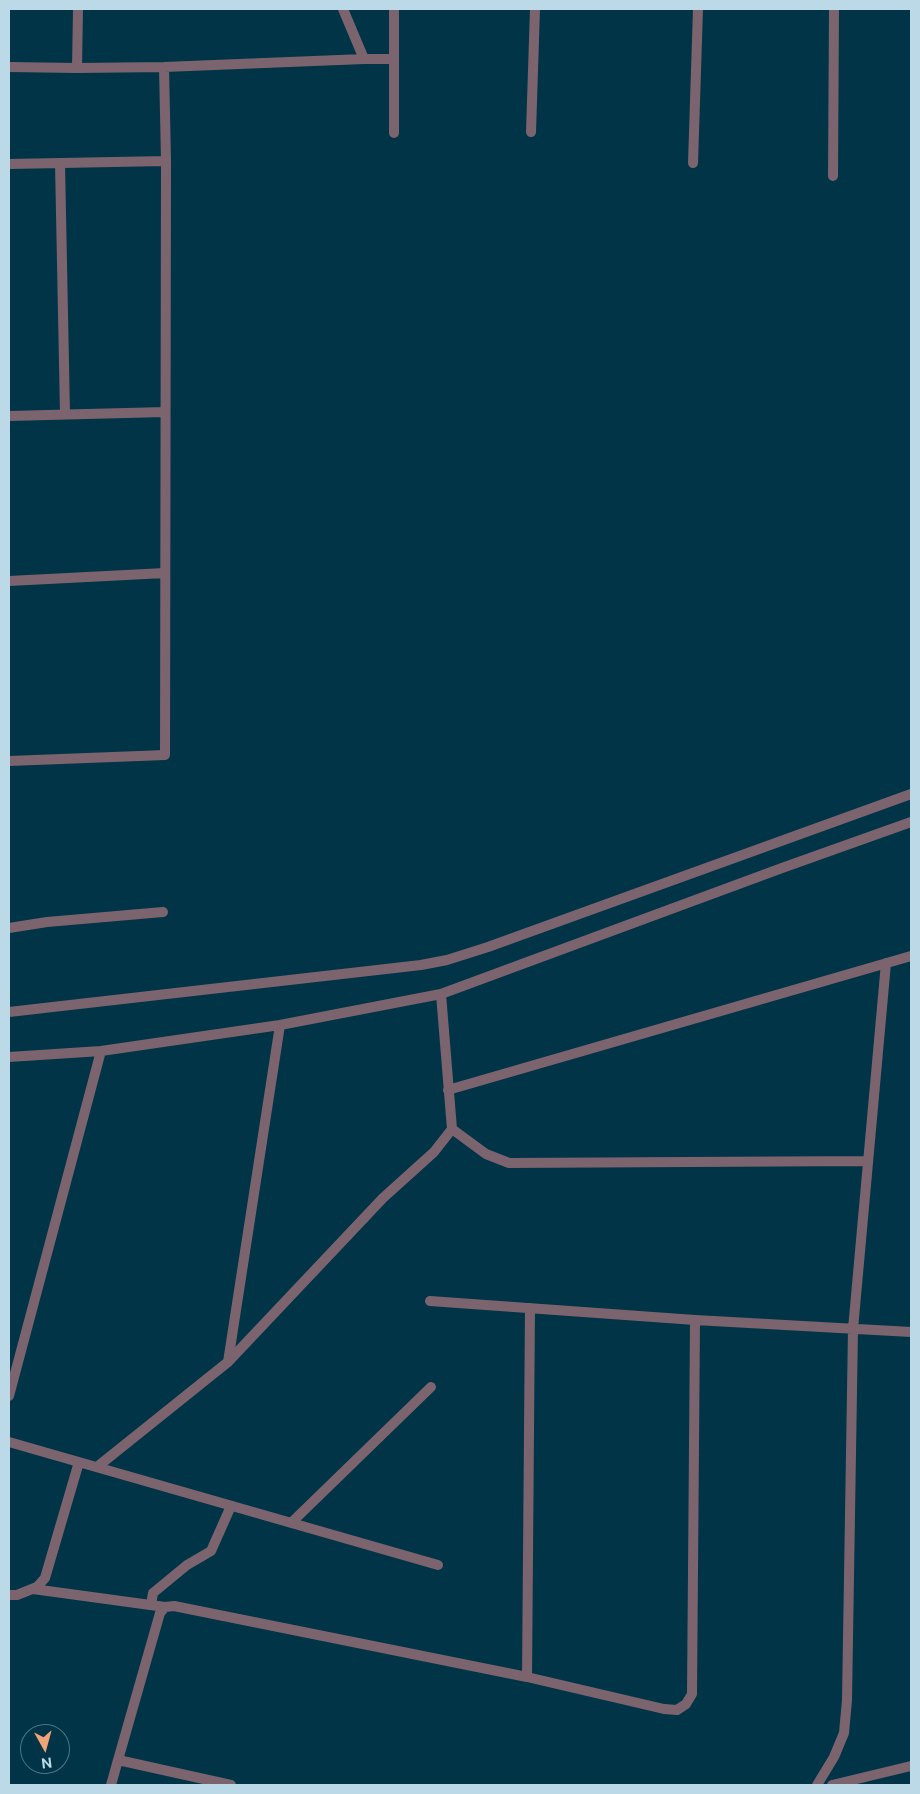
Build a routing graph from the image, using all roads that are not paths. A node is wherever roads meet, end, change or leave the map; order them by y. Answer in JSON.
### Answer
{"nodes":[{"id":1,"x":78,"y":9,"type":"edge"},
{"id":2,"x":343,"y":9,"type":"edge"},
{"id":3,"x":394,"y":9,"type":"edge"},
{"id":4,"x":535,"y":9,"type":"edge"},
{"id":5,"x":698,"y":9,"type":"edge"},
{"id":6,"x":834,"y":9,"type":"edge"},
{"id":7,"x":364,"y":59,"type":"junction"},
{"id":8,"x":394,"y":59,"type":"junction"},
{"id":9,"x":9,"y":67,"type":"edge"},
{"id":10,"x":164,"y":67,"type":"junction"},
{"id":11,"x":77,"y":68,"type":"junction"},
{"id":12,"x":531,"y":132,"type":"dead end"},
{"id":13,"x":394,"y":133,"type":"dead end"},
{"id":14,"x":166,"y":161,"type":"junction"},
{"id":15,"x":60,"y":163,"type":"junction"},
{"id":16,"x":693,"y":163,"type":"dead end"},
{"id":17,"x":9,"y":164,"type":"edge"},
{"id":18,"x":833,"y":176,"type":"dead end"},
{"id":19,"x":165,"y":412,"type":"junction"},
{"id":20,"x":65,"y":414,"type":"junction"},
{"id":21,"x":9,"y":416,"type":"edge"},
{"id":22,"x":165,"y":573,"type":"junction"},
{"id":23,"x":9,"y":581,"type":"edge"},
{"id":24,"x":9,"y":761,"type":"edge"},
{"id":25,"x":911,"y":794,"type":"edge"},
{"id":26,"x":911,"y":822,"type":"edge"},
{"id":27,"x":163,"y":912,"type":"dead end"},
{"id":28,"x":9,"y":928,"type":"edge"},
{"id":29,"x":911,"y":956,"type":"edge"},
{"id":30,"x":886,"y":963,"type":"junction"},
{"id":31,"x":441,"y":994,"type":"junction"},
{"id":32,"x":9,"y":1012,"type":"edge"},
{"id":33,"x":280,"y":1025,"type":"junction"},
{"id":34,"x":101,"y":1051,"type":"junction"},
{"id":35,"x":9,"y":1057,"type":"edge"},
{"id":36,"x":448,"y":1090,"type":"junction"},
{"id":37,"x":452,"y":1129,"type":"junction"},
{"id":38,"x":868,"y":1161,"type":"junction"},
{"id":39,"x":430,"y":1301,"type":"dead end"},
{"id":40,"x":530,"y":1308,"type":"junction"},
{"id":41,"x":695,"y":1320,"type":"junction"},
{"id":42,"x":853,"y":1329,"type":"junction"},
{"id":43,"x":911,"y":1332,"type":"edge"},
{"id":44,"x":228,"y":1362,"type":"junction"},
{"id":45,"x":431,"y":1387,"type":"dead end"},
{"id":46,"x":9,"y":1396,"type":"edge"},
{"id":47,"x":9,"y":1444,"type":"edge"},
{"id":48,"x":79,"y":1462,"type":"junction"},
{"id":49,"x":97,"y":1467,"type":"junction"},
{"id":50,"x":231,"y":1506,"type":"junction"},
{"id":51,"x":291,"y":1523,"type":"junction"},
{"id":52,"x":438,"y":1566,"type":"dead end"},
{"id":53,"x":33,"y":1588,"type":"junction"},
{"id":54,"x":9,"y":1595,"type":"edge"},
{"id":55,"x":151,"y":1605,"type":"junction"},
{"id":56,"x":165,"y":1607,"type":"junction"},
{"id":57,"x":527,"y":1677,"type":"junction"},
{"id":58,"x":118,"y":1760,"type":"junction"},
{"id":59,"x":911,"y":1766,"type":"edge"},
{"id":60,"x":111,"y":1785,"type":"edge"},
{"id":61,"x":231,"y":1785,"type":"edge"},
{"id":62,"x":817,"y":1785,"type":"edge"},
{"id":63,"x":832,"y":1785,"type":"edge"}],
"edges":[{"from":1,"to":11,"type":"street"},
{"from":2,"to":7,"type":"street"},
{"from":3,"to":8,"type":"street"},
{"from":4,"to":12,"type":"street"},
{"from":5,"to":16,"type":"street"},
{"from":6,"to":18,"type":"street"},
{"from":7,"to":8,"type":"street"},
{"from":7,"to":10,"type":"street"},
{"from":8,"to":13,"type":"street"},
{"from":9,"to":11,"type":"street"},
{"from":10,"to":11,"type":"street"},
{"from":10,"to":14,"type":"street"},
{"from":14,"to":15,"type":"street"},
{"from":14,"to":19,"type":"street"},
{"from":15,"to":17,"type":"street"},
{"from":15,"to":20,"type":"street"},
{"from":19,"to":20,"type":"street"},
{"from":19,"to":22,"type":"street"},
{"from":20,"to":21,"type":"street"},
{"from":22,"to":23,"type":"street"},
{"from":22,"to":24,"type":"street"},
{"from":25,"to":32,"type":"street"},
{"from":26,"to":31,"type":"street"},
{"from":27,"to":28,"type":"street"},
{"from":29,"to":30,"type":"street"},
{"from":30,"to":36,"type":"street"},
{"from":30,"to":38,"type":"street"},
{"from":31,"to":33,"type":"street"},
{"from":31,"to":36,"type":"street"},
{"from":33,"to":34,"type":"street"},
{"from":33,"to":44,"type":"street"},
{"from":34,"to":35,"type":"street"},
{"from":34,"to":46,"type":"street"},
{"from":36,"to":37,"type":"street"},
{"from":37,"to":38,"type":"street"},
{"from":37,"to":44,"type":"street"},
{"from":38,"to":42,"type":"street"},
{"from":39,"to":40,"type":"street"},
{"from":40,"to":41,"type":"street"},
{"from":40,"to":57,"type":"street"},
{"from":41,"to":42,"type":"street"},
{"from":41,"to":57,"type":"street"},
{"from":42,"to":43,"type":"street"},
{"from":42,"to":62,"type":"street"},
{"from":44,"to":49,"type":"street"},
{"from":45,"to":51,"type":"street"},
{"from":47,"to":48,"type":"street"},
{"from":48,"to":49,"type":"street"},
{"from":48,"to":53,"type":"street"},
{"from":49,"to":50,"type":"street"},
{"from":50,"to":51,"type":"street"},
{"from":50,"to":55,"type":"street"},
{"from":51,"to":52,"type":"street"},
{"from":53,"to":54,"type":"street"},
{"from":53,"to":55,"type":"street"},
{"from":55,"to":56,"type":"street"},
{"from":56,"to":57,"type":"street"},
{"from":56,"to":58,"type":"street"},
{"from":58,"to":60,"type":"street"},
{"from":58,"to":61,"type":"street"},
{"from":59,"to":63,"type":"street"}]}
